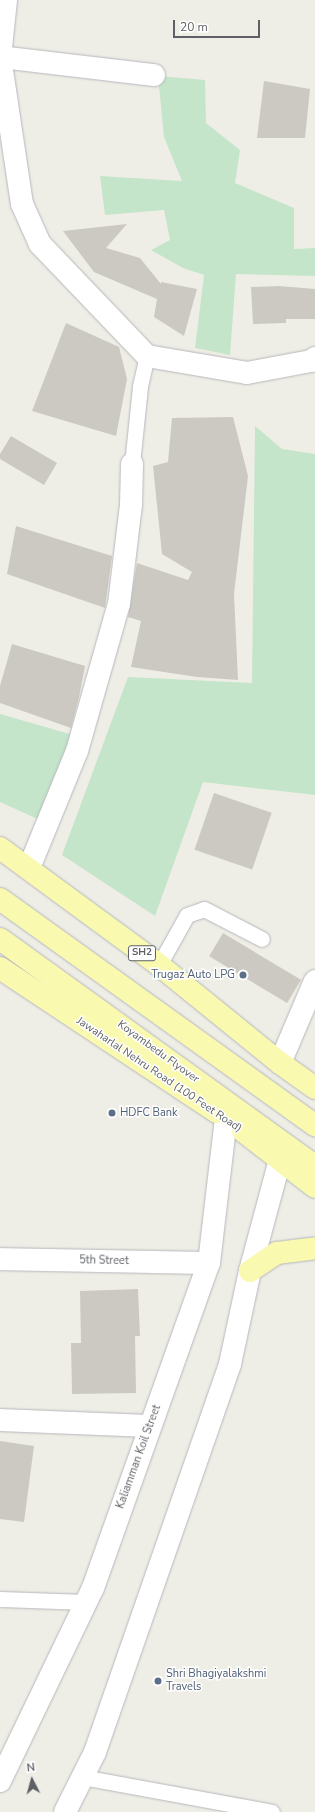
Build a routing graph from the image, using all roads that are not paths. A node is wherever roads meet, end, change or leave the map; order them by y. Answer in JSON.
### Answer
{"nodes":[{"id":1,"x":6,"y":0,"type":"edge"},
{"id":2,"x":0,"y":57,"type":"edge"},
{"id":3,"x":154,"y":75,"type":"dead end"},
{"id":4,"x":6,"y":137,"type":"edge"},
{"id":5,"x":147,"y":356,"type":"junction"},
{"id":6,"x":315,"y":358,"type":"edge"},
{"id":7,"x":132,"y":464,"type":"joint"},
{"id":8,"x":0,"y":848,"type":"edge"},
{"id":9,"x":30,"y":868,"type":"junction"},
{"id":10,"x":0,"y":899,"type":"edge"},
{"id":11,"x":0,"y":939,"type":"edge"},
{"id":12,"x":262,"y":939,"type":"dead end"},
{"id":13,"x":159,"y":965,"type":"junction"},
{"id":14,"x":0,"y":968,"type":"edge"},
{"id":15,"x":315,"y":981,"type":"edge"},
{"id":16,"x":280,"y":1063,"type":"junction"},
{"id":17,"x":315,"y":1088,"type":"edge"},
{"id":18,"x":226,"y":1118,"type":"junction"},
{"id":19,"x":315,"y":1125,"type":"edge"},
{"id":20,"x":280,"y":1160,"type":"junction"},
{"id":21,"x":315,"y":1166,"type":"edge"},
{"id":22,"x":315,"y":1187,"type":"edge"},
{"id":23,"x":315,"y":1248,"type":"edge"},
{"id":24,"x":0,"y":1259,"type":"edge"},
{"id":25,"x":208,"y":1264,"type":"junction"},
{"id":26,"x":250,"y":1271,"type":"junction"},
{"id":27,"x":0,"y":1420,"type":"edge"},
{"id":28,"x":150,"y":1426,"type":"junction"},
{"id":29,"x":0,"y":1599,"type":"edge"},
{"id":30,"x":86,"y":1602,"type":"junction"},
{"id":31,"x":82,"y":1778,"type":"junction"},
{"id":32,"x":0,"y":1781,"type":"edge"},
{"id":33,"x":65,"y":1812,"type":"edge"},
{"id":34,"x":272,"y":1812,"type":"edge"}],
"edges":[{"from":1,"to":2,"type":"street"},
{"from":2,"to":3,"type":"street"},
{"from":2,"to":4,"type":"street"},
{"from":4,"to":5,"type":"street"},
{"from":5,"to":6,"type":"street"},
{"from":5,"to":7,"type":"lane"},
{"from":7,"to":9,"type":"street"},
{"from":8,"to":9,"type":"main road","number":"SH2"},
{"from":9,"to":13,"type":"main road","number":"SH2"},
{"from":10,"to":19,"type":"main road"},
{"from":11,"to":21,"type":"main road","name":"Koyambedu Flyover"},
{"from":12,"to":13,"type":"lane"},
{"from":13,"to":16,"type":"main road","number":"SH2"},
{"from":14,"to":18,"type":"main road","name":"Jawaharlal Nehru Road (100 Feet Road)"},
{"from":15,"to":16,"type":"street"},
{"from":16,"to":17,"type":"main road","number":"SH2"},
{"from":18,"to":20,"type":"main road","name":"Jawaharlal Nehru Road (100 Feet Road)"},
{"from":18,"to":25,"type":"street","name":"Kaliamman Koil Street"},
{"from":20,"to":22,"type":"main road","name":"Jawaharlal Nehru Road (100 Feet Road)"},
{"from":20,"to":26,"type":"street"},
{"from":23,"to":26,"type":"main road"},
{"from":24,"to":25,"type":"street","name":"5th Street"},
{"from":25,"to":28,"type":"street","name":"Kaliamman Koil Street"},
{"from":26,"to":31,"type":"street"},
{"from":27,"to":28,"type":"street"},
{"from":28,"to":30,"type":"street","name":"Kaliamman Koil Street"},
{"from":29,"to":30,"type":"lane"},
{"from":30,"to":32,"type":"street","name":"Kaliamman Koil Street"},
{"from":31,"to":33,"type":"street"},
{"from":31,"to":34,"type":"lane"}]}
